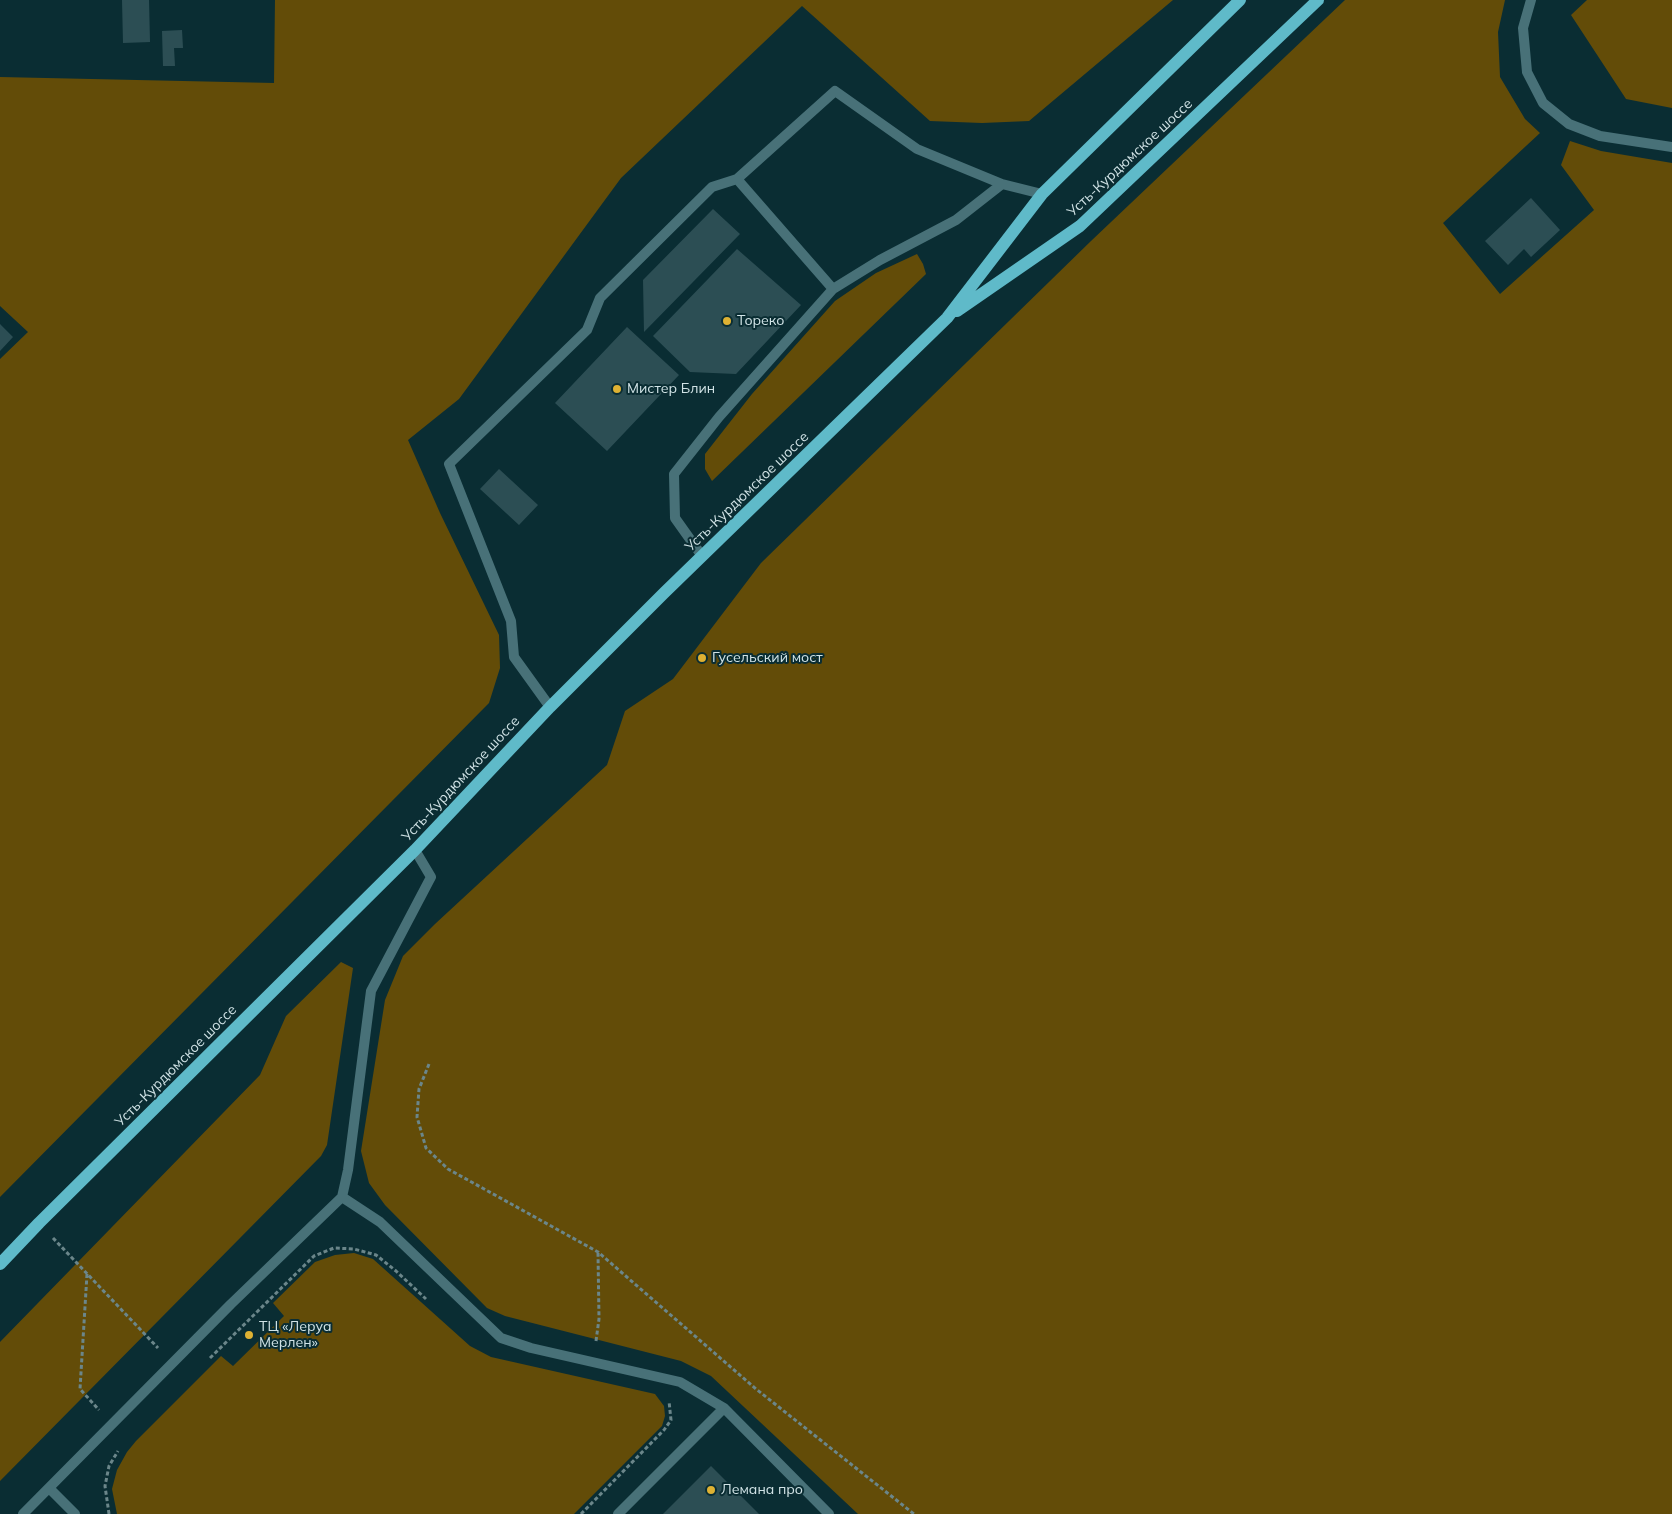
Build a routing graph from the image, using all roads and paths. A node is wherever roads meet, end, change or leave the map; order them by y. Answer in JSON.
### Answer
{"nodes":[{"id":1,"x":1240,"y":0,"type":"edge"},
{"id":2,"x":1318,"y":0,"type":"edge"},
{"id":3,"x":1531,"y":0,"type":"edge"},
{"id":4,"x":1672,"y":147,"type":"edge"},
{"id":5,"x":737,"y":179,"type":"junction"},
{"id":6,"x":1002,"y":184,"type":"junction"},
{"id":7,"x":1042,"y":194,"type":"junction"},
{"id":8,"x":832,"y":289,"type":"junction"},
{"id":9,"x":947,"y":318,"type":"junction"},
{"id":10,"x":702,"y":556,"type":"junction"},
{"id":11,"x":550,"y":707,"type":"junction"},
{"id":12,"x":415,"y":850,"type":"junction"},
{"id":13,"x":429,"y":1064,"type":"dead end"},
{"id":14,"x":342,"y":1197,"type":"junction"},
{"id":15,"x":39,"y":1223,"type":"junction"},
{"id":16,"x":598,"y":1252,"type":"junction"},
{"id":17,"x":0,"y":1264,"type":"edge"},
{"id":18,"x":87,"y":1273,"type":"junction"},
{"id":19,"x":432,"y":1304,"type":"dead end"},
{"id":20,"x":209,"y":1359,"type":"dead end"},
{"id":21,"x":173,"y":1363,"type":"junction"},
{"id":22,"x":594,"y":1363,"type":"junction"},
{"id":23,"x":664,"y":1396,"type":"dead end"},
{"id":24,"x":724,"y":1408,"type":"junction"},
{"id":25,"x":113,"y":1424,"type":"junction"},
{"id":26,"x":49,"y":1488,"type":"junction"},
{"id":27,"x":23,"y":1514,"type":"edge"},
{"id":28,"x":75,"y":1514,"type":"edge"},
{"id":29,"x":109,"y":1514,"type":"edge"},
{"id":30,"x":581,"y":1514,"type":"edge"},
{"id":31,"x":618,"y":1514,"type":"edge"},
{"id":32,"x":829,"y":1514,"type":"edge"},
{"id":33,"x":914,"y":1514,"type":"edge"}],
"edges":[{"from":1,"to":7,"type":"main road","name":"Усть-Курдюмское шоссе"},
{"from":2,"to":9,"type":"main road","name":"Усть-Курдюмское шоссе"},
{"from":3,"to":4,"type":"street"},
{"from":5,"to":6,"type":"street"},
{"from":5,"to":8,"type":"street"},
{"from":5,"to":11,"type":"street"},
{"from":6,"to":7,"type":"street"},
{"from":6,"to":8,"type":"street"},
{"from":7,"to":9,"type":"main road","name":"Усть-Курдюмское шоссе"},
{"from":8,"to":10,"type":"street"},
{"from":9,"to":10,"type":"main road","name":"Усть-Курдюмское шоссе"},
{"from":10,"to":11,"type":"main road","name":"Усть-Курдюмское шоссе"},
{"from":11,"to":12,"type":"main road","name":"Усть-Курдюмское шоссе"},
{"from":12,"to":14,"type":"street"},
{"from":12,"to":15,"type":"main road","name":"Усть-Курдюмское шоссе"},
{"from":13,"to":16,"type":"path"},
{"from":14,"to":21,"type":"street"},
{"from":14,"to":22,"type":"street"},
{"from":15,"to":17,"type":"main road","name":"Усть-Курдюмское шоссе"},
{"from":15,"to":18,"type":"path"},
{"from":16,"to":22,"type":"path"},
{"from":16,"to":33,"type":"path"},
{"from":18,"to":21,"type":"path"},
{"from":18,"to":25,"type":"path"},
{"from":19,"to":20,"type":"path"},
{"from":21,"to":25,"type":"street"},
{"from":22,"to":24,"type":"street"},
{"from":23,"to":30,"type":"path"},
{"from":24,"to":31,"type":"street"},
{"from":24,"to":32,"type":"street"},
{"from":25,"to":26,"type":"street"},
{"from":25,"to":29,"type":"path"},
{"from":26,"to":27,"type":"street"},
{"from":26,"to":28,"type":"street"}]}
